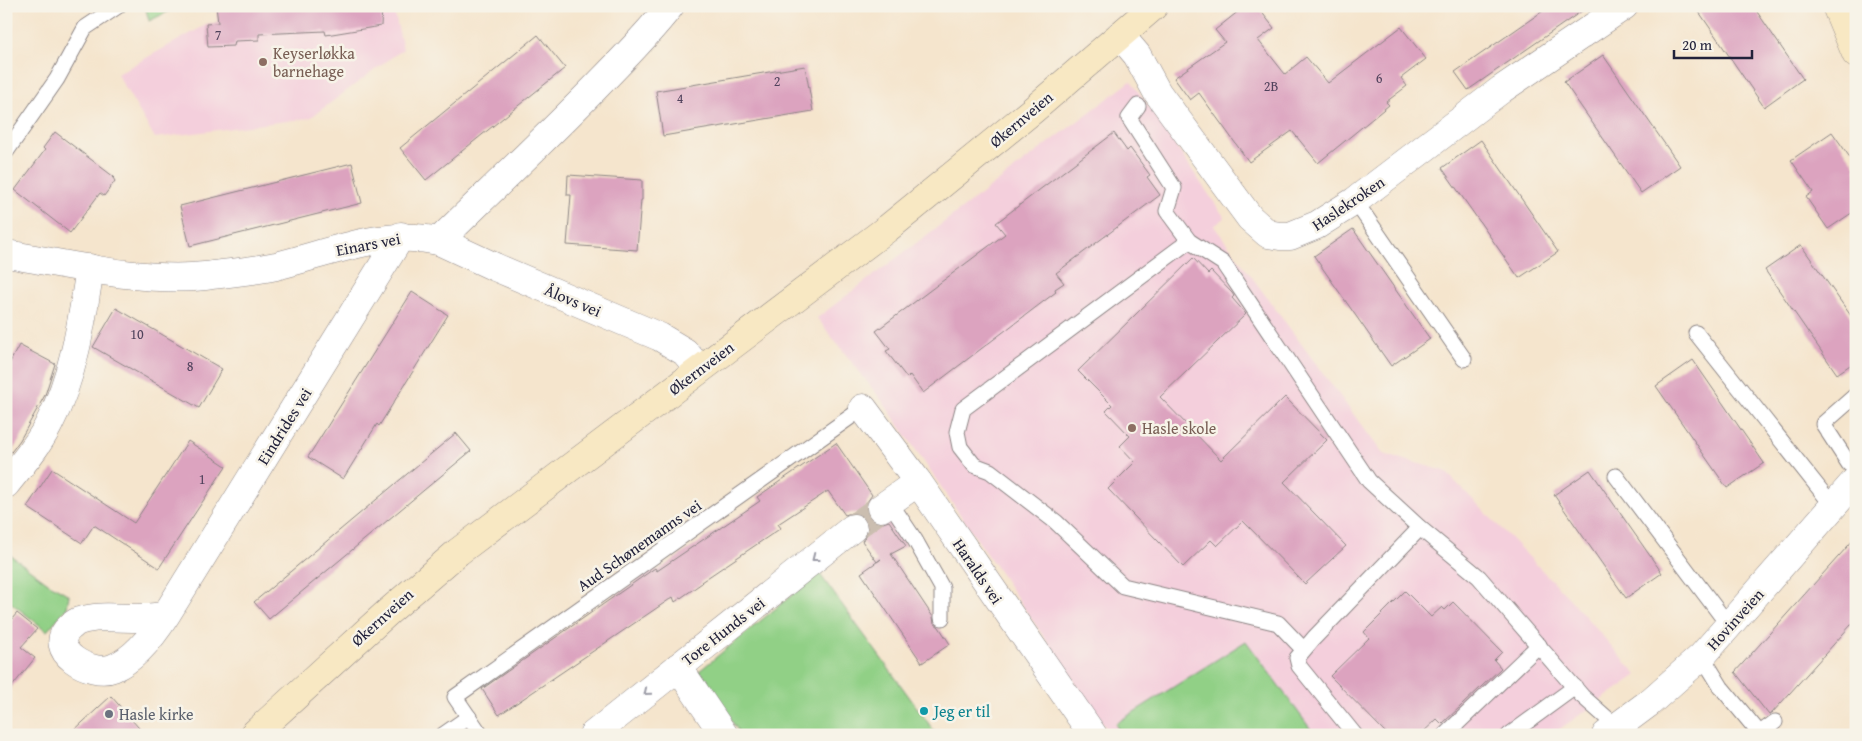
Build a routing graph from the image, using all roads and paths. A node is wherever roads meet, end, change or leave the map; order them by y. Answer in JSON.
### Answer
{"nodes":[{"id":1,"x":118,"y":6,"type":"edge"},
{"id":2,"x":670,"y":6,"type":"edge"},
{"id":3,"x":1154,"y":6,"type":"edge"},
{"id":4,"x":1624,"y":6,"type":"edge"},
{"id":5,"x":1836,"y":6,"type":"edge"},
{"id":6,"x":1120,"y":35,"type":"junction"},
{"id":7,"x":1856,"y":54,"type":"edge"},
{"id":8,"x":1138,"y":106,"type":"dead end"},
{"id":9,"x":6,"y":152,"type":"edge"},
{"id":10,"x":1355,"y":201,"type":"junction"},
{"id":11,"x":401,"y":236,"type":"junction"},
{"id":12,"x":439,"y":241,"type":"junction"},
{"id":13,"x":1189,"y":241,"type":"junction"},
{"id":14,"x":6,"y":254,"type":"edge"},
{"id":15,"x":90,"y":268,"type":"junction"},
{"id":16,"x":1696,"y":333,"type":"dead end"},
{"id":17,"x":1464,"y":359,"type":"dead end"},
{"id":18,"x":699,"y":369,"type":"junction"},
{"id":19,"x":1856,"y":395,"type":"edge"},
{"id":20,"x":863,"y":408,"type":"joint"},
{"id":21,"x":1616,"y":476,"type":"dead end"},
{"id":22,"x":918,"y":482,"type":"junction"},
{"id":23,"x":6,"y":484,"type":"edge"},
{"id":24,"x":1848,"y":485,"type":"edge"},
{"id":25,"x":885,"y":504,"type":"joint"},
{"id":26,"x":853,"y":528,"type":"tunnel mouth"},
{"id":27,"x":1420,"y":528,"type":"junction"},
{"id":28,"x":166,"y":615,"type":"dead end"},
{"id":29,"x":942,"y":618,"type":"dead end"},
{"id":30,"x":1729,"y":626,"type":"junction"},
{"id":31,"x":1539,"y":645,"type":"junction"},
{"id":32,"x":1303,"y":649,"type":"junction"},
{"id":33,"x":1702,"y":656,"type":"junction"},
{"id":34,"x":678,"y":667,"type":"junction"},
{"id":35,"x":1575,"y":688,"type":"junction"},
{"id":36,"x":469,"y":717,"type":"junction"},
{"id":37,"x":1775,"y":722,"type":"dead end"},
{"id":38,"x":1612,"y":731,"type":"edge"},
{"id":39,"x":1761,"y":734,"type":"edge"},
{"id":40,"x":253,"y":735,"type":"edge"},
{"id":41,"x":443,"y":735,"type":"edge"},
{"id":42,"x":481,"y":735,"type":"edge"},
{"id":43,"x":593,"y":735,"type":"edge"},
{"id":44,"x":724,"y":735,"type":"edge"},
{"id":45,"x":1093,"y":735,"type":"edge"},
{"id":46,"x":1355,"y":735,"type":"edge"},
{"id":47,"x":1445,"y":735,"type":"edge"},
{"id":48,"x":1509,"y":735,"type":"edge"}],
"edges":[{"from":1,"to":9,"type":"lane"},
{"from":2,"to":12,"type":"street"},
{"from":3,"to":6,"type":"main road","name":"Økernveien"},
{"from":4,"to":10,"type":"street","name":"Haslekroken"},
{"from":5,"to":7,"type":"main road"},
{"from":6,"to":10,"type":"street","name":"Haslekroken"},
{"from":6,"to":18,"type":"main road","name":"Økernveien"},
{"from":8,"to":13,"type":"lane"},
{"from":10,"to":17,"type":"lane"},
{"from":11,"to":12,"type":"street","name":"Einars vei"},
{"from":11,"to":15,"type":"street","name":"Einars vei"},
{"from":11,"to":28,"type":"street","name":"Eindrides vei"},
{"from":12,"to":18,"type":"street","name":"Ålovs vei"},
{"from":13,"to":27,"type":"lane"},
{"from":13,"to":32,"type":"lane"},
{"from":14,"to":15,"type":"street","name":"Einars vei"},
{"from":15,"to":23,"type":"street"},
{"from":16,"to":24,"type":"lane"},
{"from":18,"to":40,"type":"main road","name":"Økernveien"},
{"from":19,"to":24,"type":"lane"},
{"from":20,"to":22,"type":"street","name":"Haralds vei"},
{"from":20,"to":36,"type":"lane","name":"Aud Schønemanns vei"},
{"from":21,"to":30,"type":"lane"},
{"from":22,"to":25,"type":"street"},
{"from":22,"to":45,"type":"street","name":"Haralds vei"},
{"from":24,"to":30,"type":"street","name":"Hovinveien"},
{"from":25,"to":29,"type":"lane"},
{"from":26,"to":34,"type":"street","name":"Tore Hunds vei","one_way":true},
{"from":27,"to":31,"type":"lane"},
{"from":27,"to":32,"type":"lane"},
{"from":30,"to":33,"type":"street","name":"Hovinveien"},
{"from":31,"to":35,"type":"lane"},
{"from":31,"to":47,"type":"lane"},
{"from":32,"to":46,"type":"lane"},
{"from":33,"to":38,"type":"street","name":"Hovinveien"},
{"from":33,"to":39,"type":"lane"},
{"from":34,"to":43,"type":"street","name":"Tore Hunds vei","one_way":true},
{"from":34,"to":44,"type":"street"},
{"from":35,"to":38,"type":"lane"},
{"from":35,"to":48,"type":"lane"},
{"from":36,"to":41,"type":"lane"},
{"from":36,"to":42,"type":"lane","name":"Aud Schønemanns vei"},
{"from":37,"to":39,"type":"lane"}]}
